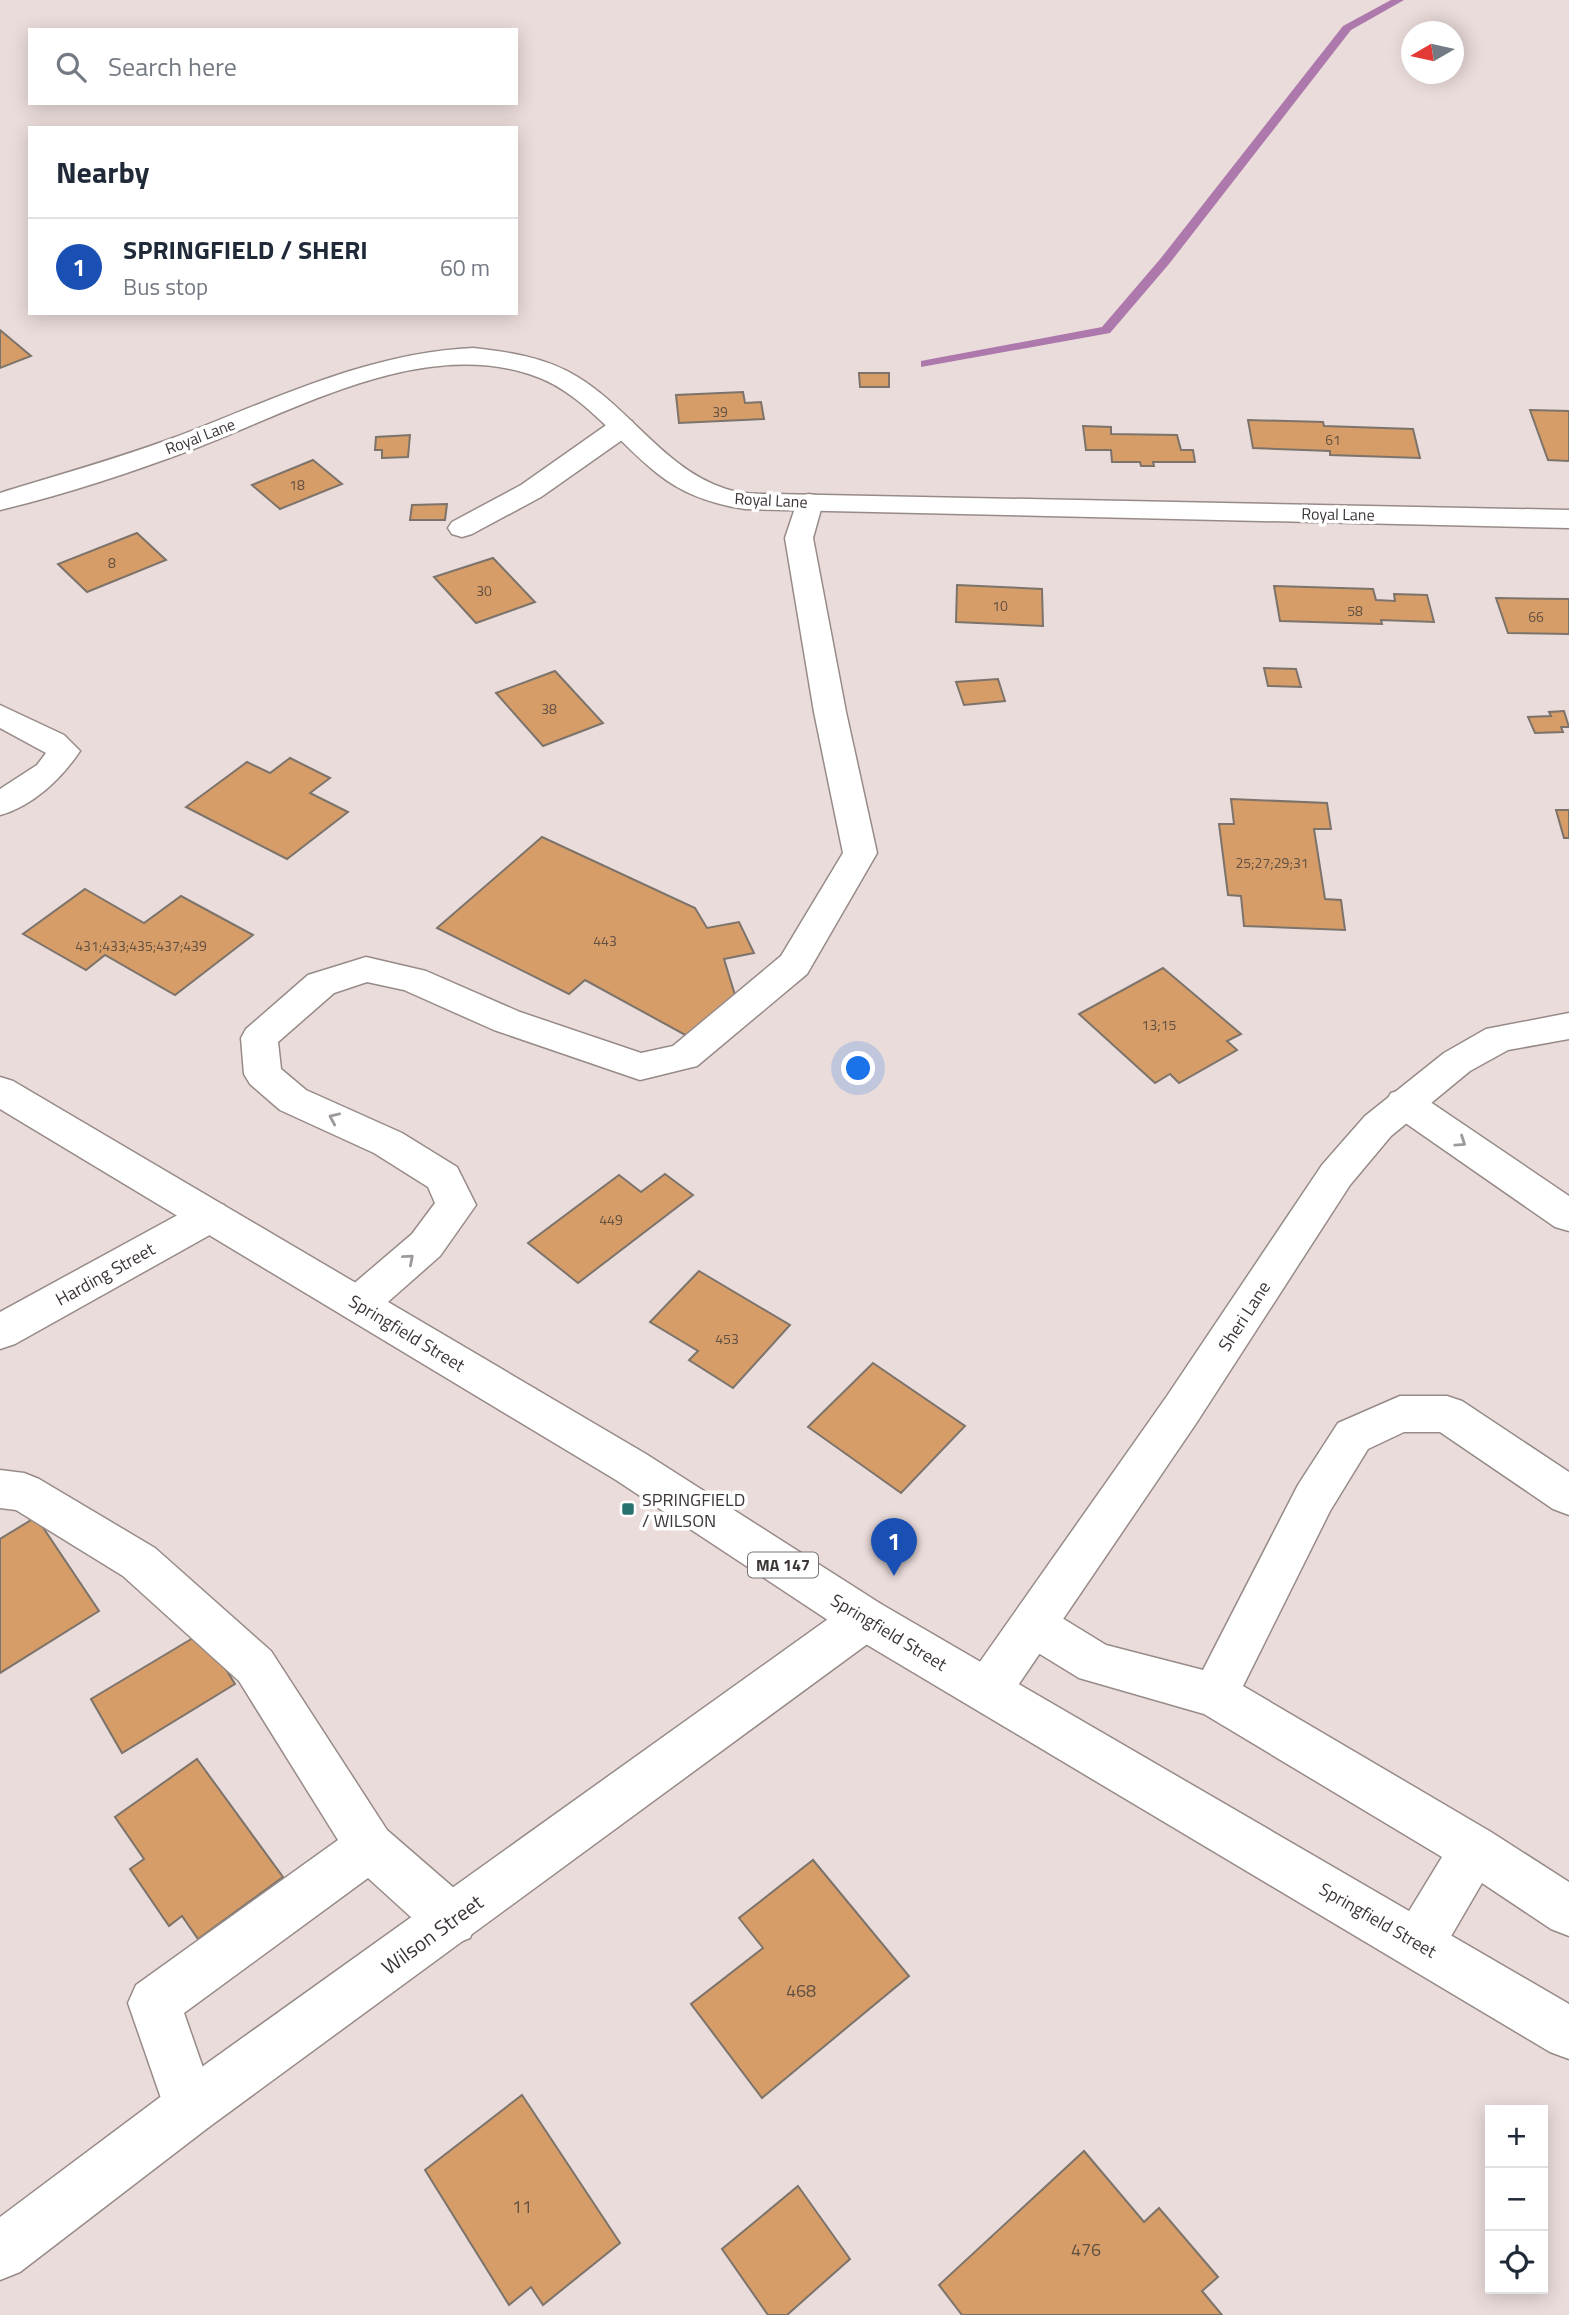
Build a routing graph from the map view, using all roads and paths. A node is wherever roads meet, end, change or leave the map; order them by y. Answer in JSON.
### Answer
{"nodes":[{"id":1,"x":621,"y":427,"type":"junction"},
{"id":2,"x":0,"y":500,"type":"edge"},
{"id":3,"x":810,"y":502,"type":"junction"},
{"id":4,"x":1569,"y":519,"type":"edge"},
{"id":5,"x":461,"y":528,"type":"dead end"},
{"id":6,"x":0,"y":715,"type":"edge"},
{"id":7,"x":0,"y":804,"type":"edge"},
{"id":8,"x":1569,"y":1026,"type":"edge"},
{"id":9,"x":0,"y":1091,"type":"edge"},
{"id":10,"x":1404,"y":1103,"type":"junction"},
{"id":11,"x":210,"y":1216,"type":"junction"},
{"id":12,"x":1569,"y":1216,"type":"edge"},
{"id":13,"x":358,"y":1304,"type":"junction"},
{"id":14,"x":0,"y":1332,"type":"edge"},
{"id":15,"x":0,"y":1489,"type":"edge"},
{"id":16,"x":1569,"y":1496,"type":"edge"},
{"id":17,"x":865,"y":1619,"type":"junction"},
{"id":18,"x":1034,"y":1625,"type":"junction"},
{"id":19,"x":987,"y":1691,"type":"junction"},
{"id":20,"x":1215,"y":1695,"type":"junction"},
{"id":21,"x":370,"y":1847,"type":"junction"},
{"id":22,"x":1474,"y":1849,"type":"junction"},
{"id":23,"x":1569,"y":1911,"type":"edge"},
{"id":24,"x":452,"y":1920,"type":"junction"},
{"id":25,"x":1418,"y":1944,"type":"junction"},
{"id":26,"x":1569,"y":2033,"type":"edge"},
{"id":27,"x":190,"y":2108,"type":"junction"},
{"id":28,"x":0,"y":2252,"type":"edge"}],
"edges":[{"from":1,"to":2,"type":"street","name":"Royal Lane"},
{"from":1,"to":3,"type":"street","name":"Royal Lane"},
{"from":1,"to":5,"type":"street"},
{"from":3,"to":4,"type":"street","name":"Royal Lane"},
{"from":13,"to":3,"type":"street","one_way":true},
{"from":6,"to":7,"type":"street"},
{"from":8,"to":10,"type":"street","name":"Sheri Lane"},
{"from":9,"to":11,"type":"street","name":"Springfield Street","number":"MA 147"},
{"from":10,"to":12,"type":"street","one_way":true},
{"from":10,"to":18,"type":"street","name":"Sheri Lane"},
{"from":11,"to":13,"type":"street","name":"Springfield Street","number":"MA 147"},
{"from":11,"to":14,"type":"street","name":"Harding Street"},
{"from":13,"to":17,"type":"street","name":"Springfield Street","number":"MA 147"},
{"from":15,"to":21,"type":"street"},
{"from":16,"to":20,"type":"street"},
{"from":17,"to":19,"type":"street","name":"Springfield Street","number":"MA 147"},
{"from":17,"to":24,"type":"street","name":"Wilson Street"},
{"from":18,"to":19,"type":"street","name":"Sheri Lane"},
{"from":18,"to":20,"type":"street"},
{"from":19,"to":25,"type":"street","name":"Springfield Street","number":"MA 147"},
{"from":20,"to":22,"type":"street"},
{"from":21,"to":24,"type":"street"},
{"from":21,"to":27,"type":"street"},
{"from":22,"to":23,"type":"street"},
{"from":22,"to":25,"type":"street"},
{"from":24,"to":27,"type":"street","name":"Wilson Street"},
{"from":25,"to":26,"type":"street","name":"Springfield Street","number":"MA 147"},
{"from":27,"to":28,"type":"street","name":"Wilson Street"}]}
